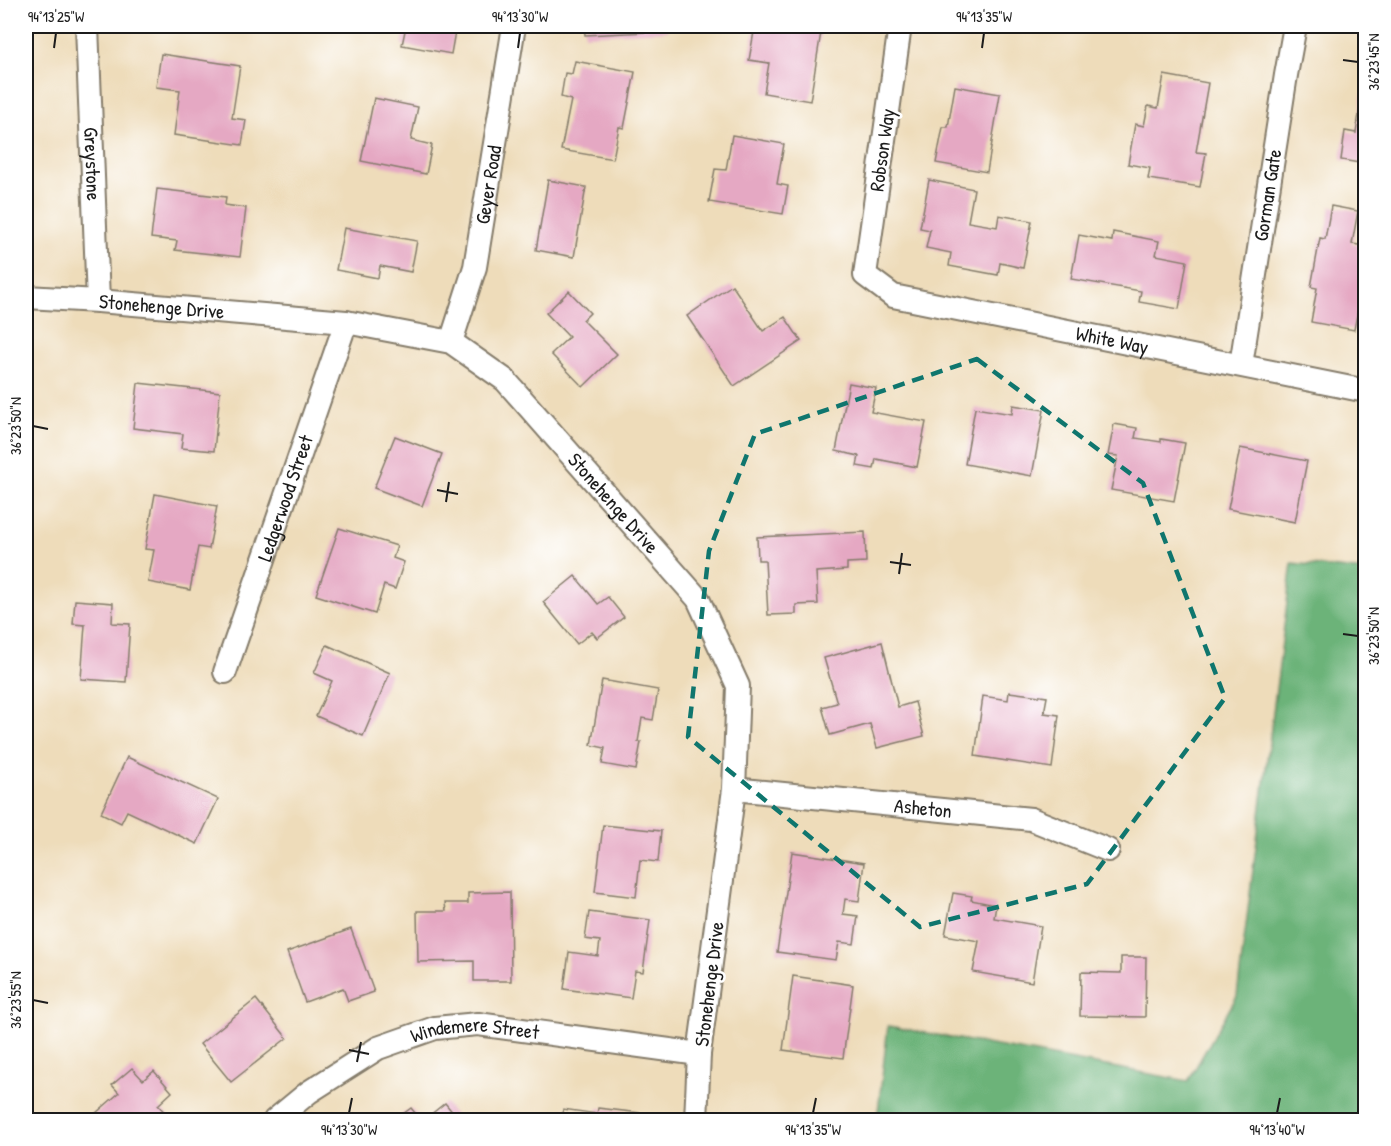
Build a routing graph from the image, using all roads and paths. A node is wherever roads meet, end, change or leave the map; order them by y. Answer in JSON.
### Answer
{"nodes":[{"id":1,"x":87,"y":26,"type":"edge"},
{"id":2,"x":514,"y":26,"type":"edge"},
{"id":3,"x":900,"y":26,"type":"edge"},
{"id":4,"x":1295,"y":26,"type":"edge"},
{"id":5,"x":865,"y":274,"type":"joint"},
{"id":6,"x":26,"y":297,"type":"edge"},
{"id":7,"x":98,"y":301,"type":"junction"},
{"id":8,"x":346,"y":322,"type":"junction"},
{"id":9,"x":451,"y":342,"type":"junction"},
{"id":10,"x":1241,"y":365,"type":"junction"},
{"id":11,"x":1365,"y":391,"type":"edge"},
{"id":12,"x":225,"y":672,"type":"dead end"},
{"id":13,"x":734,"y":789,"type":"junction"},
{"id":14,"x":1108,"y":850,"type":"dead end"},
{"id":15,"x":699,"y":1054,"type":"junction"},
{"id":16,"x":275,"y":1120,"type":"edge"},
{"id":17,"x":696,"y":1120,"type":"edge"}],
"edges":[{"from":1,"to":7,"type":"street","name":"Greystone"},
{"from":2,"to":9,"type":"street","name":"Geyer Road"},
{"from":3,"to":5,"type":"street","name":"Robson Way"},
{"from":4,"to":10,"type":"street","name":"Gorman Gate"},
{"from":5,"to":10,"type":"street","name":"White Way"},
{"from":6,"to":7,"type":"street","name":"Stonehenge Drive"},
{"from":7,"to":8,"type":"street","name":"Stonehenge Drive"},
{"from":8,"to":9,"type":"street","name":"Stonehenge Drive"},
{"from":8,"to":12,"type":"street","name":"Ledgerwood Street"},
{"from":9,"to":13,"type":"street","name":"Stonehenge Drive"},
{"from":10,"to":11,"type":"street","name":"White Way"},
{"from":13,"to":14,"type":"street","name":"Asheton"},
{"from":13,"to":15,"type":"street","name":"Stonehenge Drive"},
{"from":15,"to":16,"type":"street","name":"Windemere Street"},
{"from":15,"to":17,"type":"street","name":"Stonehenge Drive"}]}
